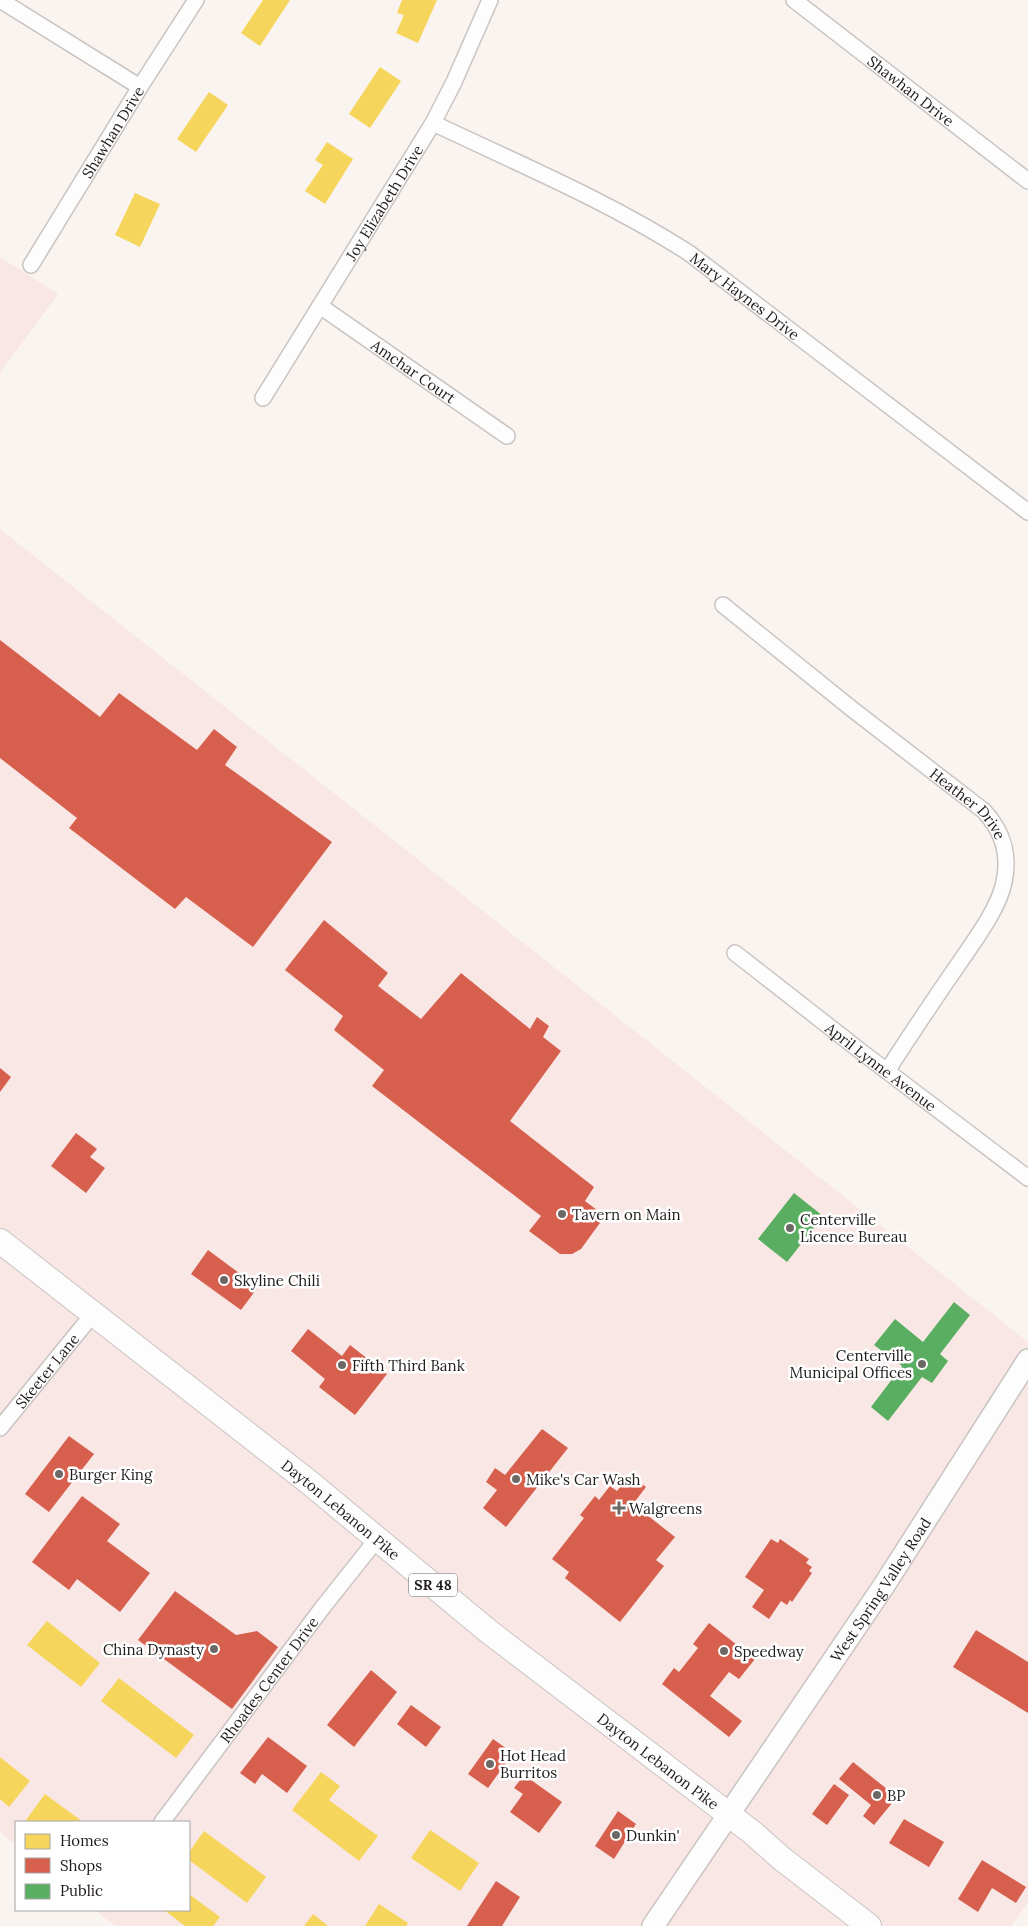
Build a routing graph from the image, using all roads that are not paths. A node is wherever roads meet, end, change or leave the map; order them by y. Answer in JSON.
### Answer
{"nodes":[{"id":1,"x":0,"y":0,"type":"edge"},
{"id":2,"x":196,"y":0,"type":"edge"},
{"id":3,"x":490,"y":0,"type":"edge"},
{"id":4,"x":794,"y":0,"type":"edge"},
{"id":5,"x":140,"y":87,"type":"junction"},
{"id":6,"x":433,"y":123,"type":"junction"},
{"id":7,"x":1028,"y":180,"type":"edge"},
{"id":8,"x":31,"y":265,"type":"dead end"},
{"id":9,"x":320,"y":306,"type":"junction"},
{"id":10,"x":263,"y":398,"type":"dead end"},
{"id":11,"x":507,"y":436,"type":"dead end"},
{"id":12,"x":1028,"y":512,"type":"edge"},
{"id":13,"x":722,"y":604,"type":"dead end"},
{"id":14,"x":735,"y":953,"type":"dead end"},
{"id":15,"x":887,"y":1071,"type":"junction"},
{"id":16,"x":1028,"y":1178,"type":"edge"},
{"id":17,"x":0,"y":1241,"type":"edge"},
{"id":18,"x":93,"y":1314,"type":"junction"},
{"id":19,"x":1028,"y":1360,"type":"edge"},
{"id":20,"x":0,"y":1428,"type":"edge"},
{"id":21,"x":377,"y":1539,"type":"junction"},
{"id":22,"x":729,"y":1815,"type":"junction"},
{"id":23,"x":163,"y":1821,"type":"edge"},
{"id":24,"x":653,"y":1926,"type":"edge"},
{"id":25,"x":868,"y":1926,"type":"edge"}],
"edges":[{"from":1,"to":5,"type":"street"},
{"from":2,"to":5,"type":"street","name":"Shawhan Drive"},
{"from":3,"to":6,"type":"street","name":"Joy Elizabeth Drive"},
{"from":4,"to":7,"type":"street","name":"Shawhan Drive"},
{"from":5,"to":8,"type":"street","name":"Shawhan Drive"},
{"from":6,"to":9,"type":"street","name":"Joy Elizabeth Drive"},
{"from":6,"to":12,"type":"street","name":"Mary Haynes Drive"},
{"from":9,"to":10,"type":"street","name":"Joy Elizabeth Drive"},
{"from":9,"to":11,"type":"street","name":"Amchar Court"},
{"from":13,"to":15,"type":"street","name":"Heather Drive"},
{"from":14,"to":15,"type":"street","name":"April Lynne Avenue"},
{"from":15,"to":16,"type":"street","name":"April Lynne Avenue"},
{"from":17,"to":18,"type":"main road","name":"Dayton Lebanon Pike","number":"SR 48"},
{"from":18,"to":20,"type":"street","name":"Skeeter Lane"},
{"from":18,"to":21,"type":"main road","name":"Dayton Lebanon Pike","number":"SR 48"},
{"from":19,"to":22,"type":"street","name":"West Spring Valley Road"},
{"from":21,"to":22,"type":"main road","name":"Dayton Lebanon Pike","number":"SR 48"},
{"from":21,"to":23,"type":"street","name":"Rhoades Center Drive"},
{"from":22,"to":24,"type":"street","name":"West Spring Valley Road"},
{"from":22,"to":25,"type":"main road","name":"Dayton Lebanon Pike","number":"SR 48"}]}
